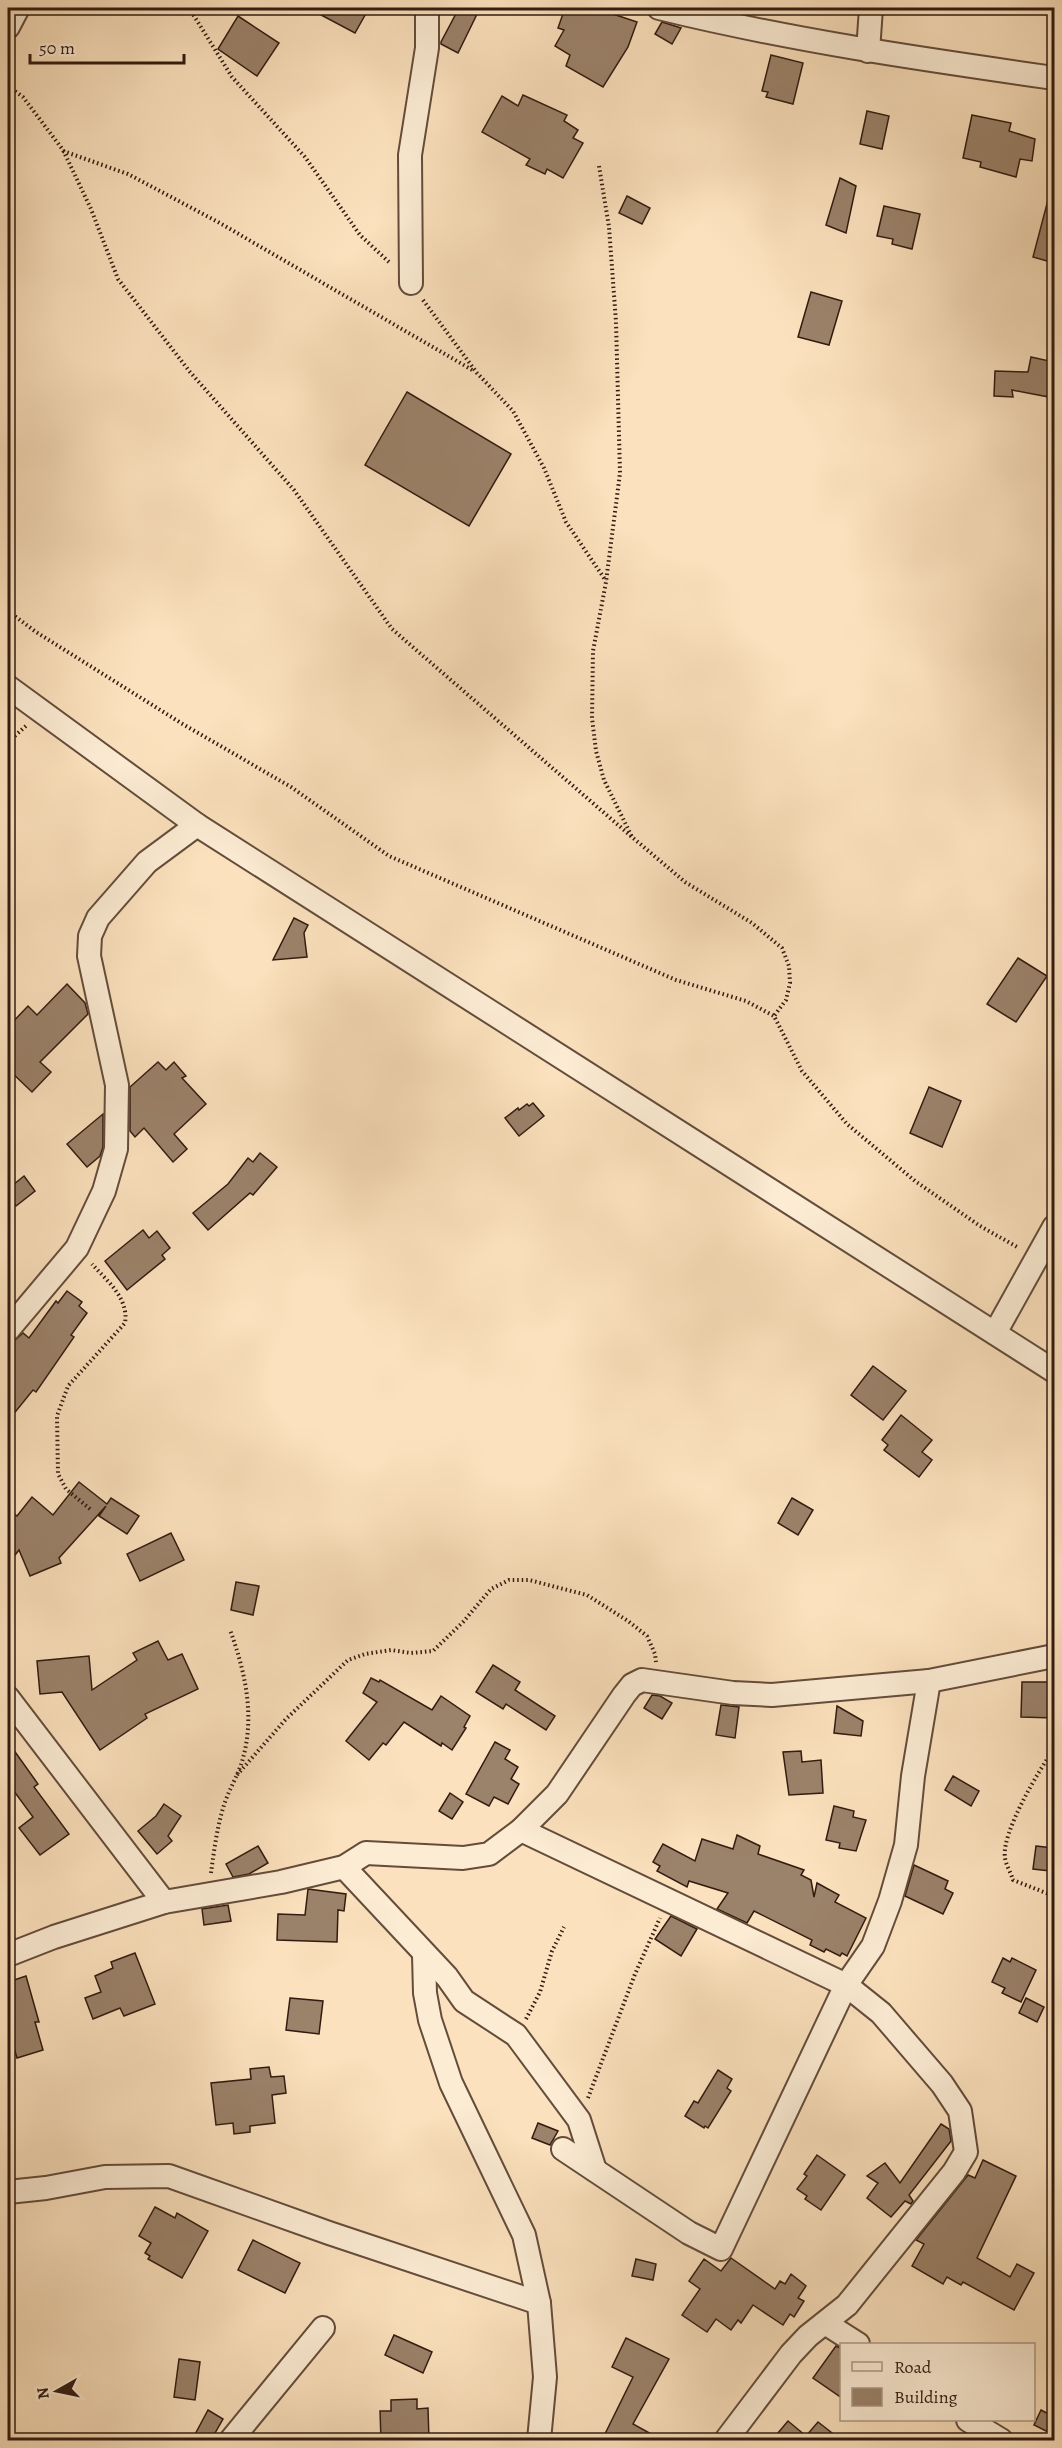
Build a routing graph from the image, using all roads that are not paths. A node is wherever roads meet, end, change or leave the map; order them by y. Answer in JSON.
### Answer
{"nodes":[{"id":1,"x":18,"y":8,"type":"edge"},
{"id":2,"x":427,"y":8,"type":"edge"},
{"id":3,"x":659,"y":8,"type":"edge"},
{"id":4,"x":871,"y":8,"type":"edge"},
{"id":5,"x":8,"y":27,"type":"edge"},
{"id":6,"x":868,"y":51,"type":"junction"},
{"id":7,"x":1054,"y":78,"type":"edge"},
{"id":8,"x":411,"y":284,"type":"dead end"},
{"id":9,"x":8,"y":687,"type":"edge"},
{"id":10,"x":198,"y":825,"type":"junction"},
{"id":11,"x":1054,"y":1227,"type":"edge"},
{"id":12,"x":8,"y":1330,"type":"edge"},
{"id":13,"x":994,"y":1333,"type":"junction"},
{"id":14,"x":1054,"y":1371,"type":"edge"},
{"id":15,"x":1054,"y":1656,"type":"edge"},
{"id":16,"x":928,"y":1681,"type":"junction"},
{"id":17,"x":8,"y":1698,"type":"edge"},
{"id":18,"x":521,"y":1830,"type":"junction"},
{"id":19,"x":344,"y":1867,"type":"junction"},
{"id":20,"x":164,"y":1902,"type":"junction"},
{"id":21,"x":8,"y":1955,"type":"edge"},
{"id":22,"x":424,"y":1955,"type":"junction"},
{"id":23,"x":846,"y":1985,"type":"junction"},
{"id":24,"x":563,"y":2149,"type":"dead end"},
{"id":25,"x":596,"y":2170,"type":"junction"},
{"id":26,"x":8,"y":2192,"type":"edge"},
{"id":27,"x":539,"y":2303,"type":"junction"},
{"id":28,"x":825,"y":2323,"type":"junction"},
{"id":29,"x":323,"y":2328,"type":"dead end"},
{"id":30,"x":856,"y":2343,"type":"edge"},
{"id":31,"x":970,"y":2421,"type":"edge"},
{"id":32,"x":231,"y":2440,"type":"edge"},
{"id":33,"x":539,"y":2440,"type":"edge"},
{"id":34,"x":726,"y":2440,"type":"edge"},
{"id":35,"x":1001,"y":2440,"type":"edge"}],
"edges":[{"from":1,"to":5,"type":"street"},
{"from":2,"to":8,"type":"street"},
{"from":3,"to":6,"type":"street"},
{"from":4,"to":6,"type":"street"},
{"from":6,"to":7,"type":"street"},
{"from":9,"to":10,"type":"street"},
{"from":10,"to":12,"type":"street"},
{"from":10,"to":13,"type":"street"},
{"from":11,"to":13,"type":"street"},
{"from":13,"to":14,"type":"street"},
{"from":15,"to":16,"type":"street"},
{"from":16,"to":18,"type":"street"},
{"from":16,"to":23,"type":"street"},
{"from":17,"to":20,"type":"street"},
{"from":18,"to":19,"type":"street"},
{"from":18,"to":23,"type":"street"},
{"from":19,"to":20,"type":"street"},
{"from":19,"to":22,"type":"street"},
{"from":20,"to":21,"type":"street"},
{"from":22,"to":25,"type":"street"},
{"from":22,"to":27,"type":"street"},
{"from":23,"to":25,"type":"street"},
{"from":23,"to":28,"type":"street"},
{"from":24,"to":25,"type":"street"},
{"from":26,"to":27,"type":"street"},
{"from":27,"to":33,"type":"street"},
{"from":28,"to":30,"type":"street"},
{"from":28,"to":34,"type":"street"},
{"from":29,"to":32,"type":"street"},
{"from":31,"to":35,"type":"street"}]}
